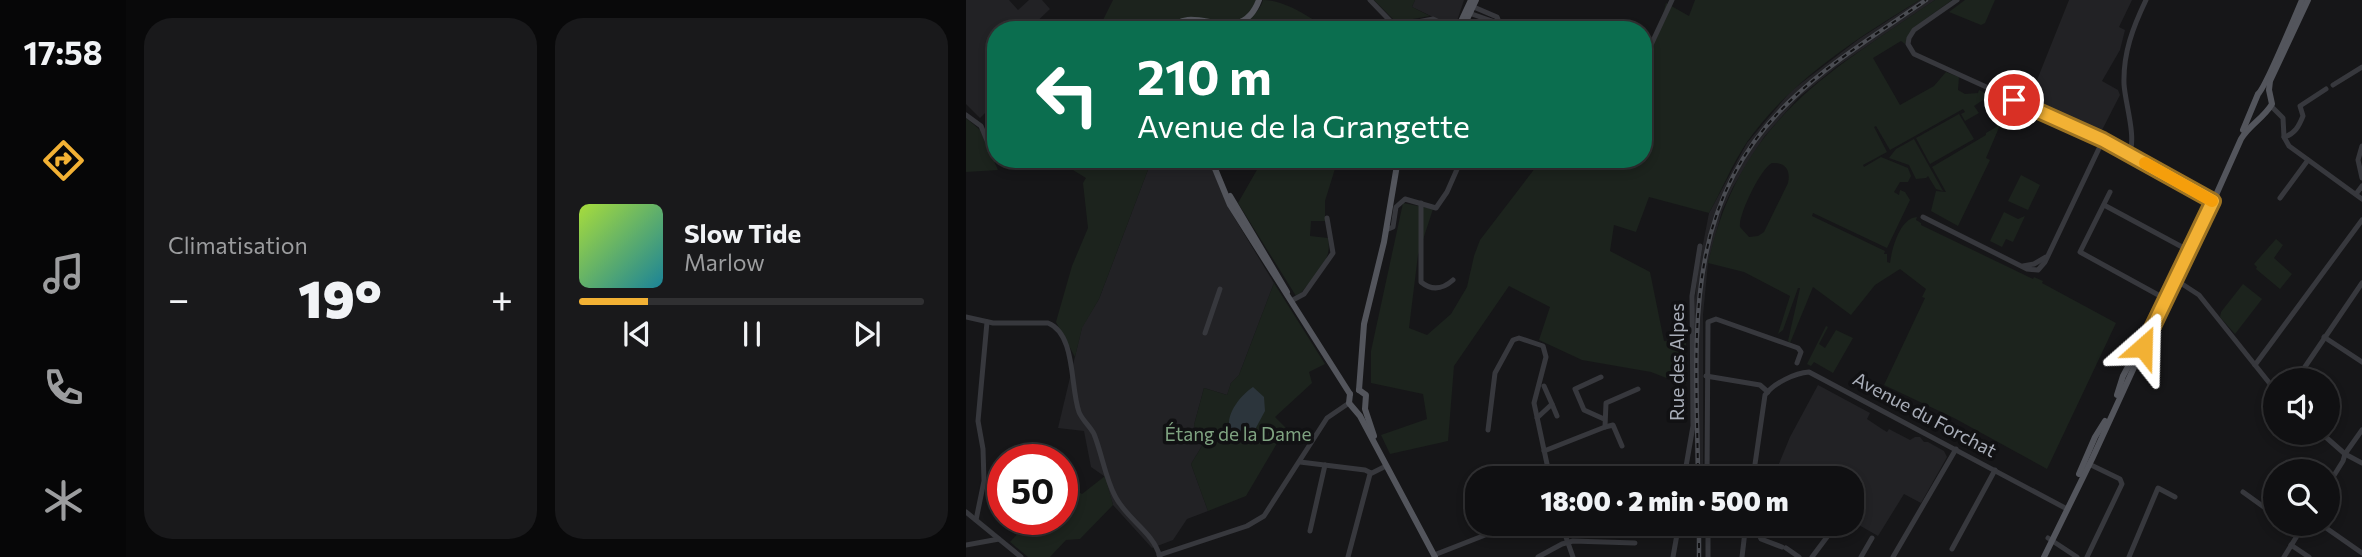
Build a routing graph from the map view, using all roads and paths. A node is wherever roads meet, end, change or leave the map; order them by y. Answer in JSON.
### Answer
{"nodes":[{"id":1,"x":1259,"y":0,"type":"edge"},
{"id":2,"x":1370,"y":0,"type":"edge"},
{"id":3,"x":1672,"y":0,"type":"edge"},
{"id":4,"x":1957,"y":0,"type":"edge"},
{"id":5,"x":2146,"y":0,"type":"edge"},
{"id":6,"x":2292,"y":0,"type":"edge"},
{"id":7,"x":2304,"y":3,"type":"edge"},
{"id":8,"x":1471,"y":6,"type":"edge"},
{"id":9,"x":1487,"y":20,"type":"edge"},
{"id":10,"x":1177,"y":21,"type":"edge"},
{"id":11,"x":1225,"y":21,"type":"edge"},
{"id":12,"x":1239,"y":21,"type":"edge"},
{"id":13,"x":1391,"y":21,"type":"edge"},
{"id":14,"x":1462,"y":21,"type":"edge"},
{"id":15,"x":1498,"y":21,"type":"edge"},
{"id":16,"x":1652,"y":43,"type":"edge"},
{"id":17,"x":2362,"y":67,"type":"edge"},
{"id":18,"x":2333,"y":85,"type":"dead end"},
{"id":19,"x":2326,"y":89,"type":"dead end"},
{"id":20,"x":2267,"y":92,"type":"junction"},
{"id":21,"x":2271,"y":106,"type":"junction"},
{"id":22,"x":2266,"y":113,"type":"junction"},
{"id":23,"x":966,"y":114,"type":"edge"},
{"id":24,"x":2280,"y":114,"type":"junction"},
{"id":25,"x":2254,"y":117,"type":"junction"},
{"id":26,"x":2284,"y":137,"type":"junction"},
{"id":27,"x":987,"y":140,"type":"edge"},
{"id":28,"x":2103,"y":140,"type":"junction"},
{"id":29,"x":2362,"y":146,"type":"edge"},
{"id":30,"x":2129,"y":154,"type":"junction"},
{"id":31,"x":2308,"y":160,"type":"junction"},
{"id":32,"x":1215,"y":168,"type":"edge"},
{"id":33,"x":1396,"y":168,"type":"edge"},
{"id":34,"x":1458,"y":168,"type":"edge"},
{"id":35,"x":2362,"y":178,"type":"edge"},
{"id":36,"x":2362,"y":186,"type":"edge"},
{"id":37,"x":2110,"y":192,"type":"dead end"},
{"id":38,"x":2356,"y":194,"type":"junction"},
{"id":39,"x":2280,"y":198,"type":"dead end"},
{"id":40,"x":2362,"y":199,"type":"edge"},
{"id":41,"x":2211,"y":200,"type":"junction"},
{"id":42,"x":1421,"y":203,"type":"junction"},
{"id":43,"x":2104,"y":205,"type":"junction"},
{"id":44,"x":1923,"y":217,"type":"dead end"},
{"id":45,"x":1327,"y":218,"type":"dead end"},
{"id":46,"x":2362,"y":220,"type":"edge"},
{"id":47,"x":1385,"y":230,"type":"junction"},
{"id":48,"x":1700,"y":246,"type":"dead end"},
{"id":49,"x":2188,"y":249,"type":"junction"},
{"id":50,"x":2173,"y":279,"type":"junction"},
{"id":51,"x":1453,"y":280,"type":"dead end"},
{"id":52,"x":2362,"y":283,"type":"edge"},
{"id":53,"x":1220,"y":289,"type":"dead end"},
{"id":54,"x":2162,"y":297,"type":"junction"},
{"id":55,"x":1292,"y":301,"type":"junction"},
{"id":56,"x":966,"y":317,"type":"edge"},
{"id":57,"x":987,"y":322,"type":"junction"},
{"id":58,"x":1205,"y":333,"type":"dead end"},
{"id":59,"x":2325,"y":337,"type":"junction"},
{"id":60,"x":2362,"y":362,"type":"edge"},
{"id":61,"x":1797,"y":363,"type":"dead end"},
{"id":62,"x":2134,"y":363,"type":"junction"},
{"id":63,"x":2256,"y":365,"type":"junction"},
{"id":64,"x":2304,"y":368,"type":"edge"},
{"id":65,"x":2263,"y":374,"type":"edge"},
{"id":66,"x":1706,"y":376,"type":"junction"},
{"id":67,"x":1601,"y":377,"type":"dead end"},
{"id":68,"x":1544,"y":386,"type":"dead end"},
{"id":69,"x":1638,"y":389,"type":"dead end"},
{"id":70,"x":1359,"y":390,"type":"junction"},
{"id":71,"x":1768,"y":392,"type":"junction"},
{"id":72,"x":1350,"y":394,"type":"junction"},
{"id":73,"x":1552,"y":404,"type":"junction"},
{"id":74,"x":1364,"y":405,"type":"junction"},
{"id":75,"x":1352,"y":406,"type":"junction"},
{"id":76,"x":1557,"y":416,"type":"dead end"},
{"id":77,"x":1537,"y":418,"type":"junction"},
{"id":78,"x":1604,"y":419,"type":"junction"},
{"id":79,"x":1605,"y":427,"type":"junction"},
{"id":80,"x":1488,"y":430,"type":"dead end"},
{"id":81,"x":2362,"y":430,"type":"edge"},
{"id":82,"x":2334,"y":445,"type":"edge"},
{"id":83,"x":1622,"y":446,"type":"dead end"},
{"id":84,"x":1956,"y":449,"type":"junction"},
{"id":85,"x":1544,"y":451,"type":"junction"},
{"id":86,"x":1379,"y":452,"type":"junction"},
{"id":87,"x":2092,"y":452,"type":"junction"},
{"id":88,"x":2344,"y":454,"type":"junction"},
{"id":89,"x":1300,"y":462,"type":"junction"},
{"id":90,"x":2362,"y":463,"type":"edge"},
{"id":91,"x":2089,"y":464,"type":"junction"},
{"id":92,"x":1325,"y":466,"type":"junction"},
{"id":93,"x":1385,"y":466,"type":"junction"},
{"id":94,"x":1547,"y":466,"type":"edge"},
{"id":95,"x":1686,"y":466,"type":"edge"},
{"id":96,"x":1707,"y":466,"type":"edge"},
{"id":97,"x":1755,"y":466,"type":"edge"},
{"id":98,"x":2340,"y":466,"type":"edge"},
{"id":99,"x":1995,"y":470,"type":"junction"},
{"id":100,"x":1368,"y":474,"type":"junction"},
{"id":101,"x":2243,"y":492,"type":"dead end"},
{"id":102,"x":2175,"y":497,"type":"dead end"},
{"id":103,"x":2263,"y":506,"type":"edge"},
{"id":104,"x":2065,"y":508,"type":"junction"},
{"id":105,"x":966,"y":512,"type":"edge"},
{"id":106,"x":976,"y":520,"type":"junction"},
{"id":107,"x":986,"y":529,"type":"junction"},
{"id":108,"x":1310,"y":531,"type":"dead end"},
{"id":109,"x":1483,"y":536,"type":"edge"},
{"id":110,"x":1565,"y":536,"type":"edge"},
{"id":111,"x":1677,"y":536,"type":"edge"},
{"id":112,"x":1708,"y":536,"type":"edge"},
{"id":113,"x":1744,"y":536,"type":"edge"},
{"id":114,"x":1760,"y":536,"type":"edge"},
{"id":115,"x":2298,"y":536,"type":"edge"},
{"id":116,"x":2338,"y":536,"type":"edge"},
{"id":117,"x":1827,"y":537,"type":"dead end"},
{"id":118,"x":1872,"y":538,"type":"dead end"},
{"id":119,"x":999,"y":539,"type":"junction"},
{"id":120,"x":2050,"y":539,"type":"junction"},
{"id":121,"x":984,"y":541,"type":"junction"},
{"id":122,"x":1567,"y":542,"type":"junction"},
{"id":123,"x":1635,"y":543,"type":"dead end"},
{"id":124,"x":966,"y":545,"type":"edge"},
{"id":125,"x":2291,"y":545,"type":"junction"},
{"id":126,"x":1952,"y":549,"type":"dead end"},
{"id":127,"x":2362,"y":553,"type":"edge"},
{"id":128,"x":1160,"y":556,"type":"edge"},
{"id":129,"x":1434,"y":556,"type":"edge"},
{"id":130,"x":1021,"y":557,"type":"edge"},
{"id":131,"x":1348,"y":557,"type":"edge"},
{"id":132,"x":1538,"y":557,"type":"edge"},
{"id":133,"x":1573,"y":557,"type":"edge"},
{"id":134,"x":1673,"y":557,"type":"edge"},
{"id":135,"x":1708,"y":557,"type":"edge"},
{"id":136,"x":1742,"y":557,"type":"edge"},
{"id":137,"x":1799,"y":557,"type":"edge"},
{"id":138,"x":1812,"y":557,"type":"edge"},
{"id":139,"x":1861,"y":557,"type":"edge"},
{"id":140,"x":1893,"y":557,"type":"edge"},
{"id":141,"x":2042,"y":557,"type":"edge"},
{"id":142,"x":2077,"y":557,"type":"edge"},
{"id":143,"x":2087,"y":557,"type":"edge"},
{"id":144,"x":2129,"y":557,"type":"edge"},
{"id":145,"x":2284,"y":557,"type":"edge"},
{"id":146,"x":2309,"y":557,"type":"edge"}],
"edges":[{"from":1,"to":12,"type":"main road"},
{"from":2,"to":13,"type":"street"},
{"from":3,"to":16,"type":"street"},
{"from":4,"to":28,"type":"street"},
{"from":5,"to":30,"type":"street"},
{"from":6,"to":7,"type":"street"},
{"from":7,"to":20,"type":"main road"},
{"from":8,"to":9,"type":"street"},
{"from":8,"to":14,"type":"main road"},
{"from":8,"to":15,"type":"street"},
{"from":10,"to":11,"type":"main road"},
{"from":17,"to":18,"type":"street"},
{"from":19,"to":26,"type":"street"},
{"from":20,"to":21,"type":"main road"},
{"from":20,"to":25,"type":"main road"},
{"from":21,"to":22,"type":"main road"},
{"from":21,"to":24,"type":"street"},
{"from":22,"to":24,"type":"street"},
{"from":22,"to":25,"type":"main road"},
{"from":23,"to":27,"type":"street"},
{"from":24,"to":26,"type":"street"},
{"from":25,"to":41,"type":"main road"},
{"from":26,"to":31,"type":"street"},
{"from":28,"to":30,"type":"street"},
{"from":28,"to":44,"type":"street"},
{"from":29,"to":35,"type":"street"},
{"from":30,"to":41,"type":"street"},
{"from":31,"to":38,"type":"street"},
{"from":31,"to":39,"type":"street"},
{"from":32,"to":55,"type":"main road"},
{"from":33,"to":47,"type":"main road"},
{"from":34,"to":42,"type":"street"},
{"from":36,"to":38,"type":"street"},
{"from":37,"to":43,"type":"street"},
{"from":38,"to":40,"type":"street"},
{"from":41,"to":49,"type":"main road"},
{"from":42,"to":47,"type":"street"},
{"from":42,"to":51,"type":"street"},
{"from":43,"to":49,"type":"street"},
{"from":43,"to":54,"type":"street"},
{"from":45,"to":55,"type":"street"},
{"from":46,"to":63,"type":"street"},
{"from":47,"to":70,"type":"main road"},
{"from":48,"to":95,"type":"street","name":"Rue des Alpes"},
{"from":49,"to":50,"type":"main road"},
{"from":50,"to":54,"type":"main road"},
{"from":50,"to":62,"type":"main road"},
{"from":50,"to":63,"type":"street"},
{"from":52,"to":59,"type":"street"},
{"from":53,"to":58,"type":"street"},
{"from":54,"to":62,"type":"main road"},
{"from":55,"to":72,"type":"main road"},
{"from":56,"to":57,"type":"street"},
{"from":57,"to":106,"type":"street"},
{"from":57,"to":128,"type":"street"},
{"from":59,"to":60,"type":"street"},
{"from":59,"to":64,"type":"street"},
{"from":61,"to":66,"type":"street"},
{"from":62,"to":87,"type":"main road"},
{"from":63,"to":65,"type":"street"},
{"from":66,"to":71,"type":"street"},
{"from":66,"to":96,"type":"street"},
{"from":67,"to":78,"type":"street"},
{"from":68,"to":73,"type":"street"},
{"from":69,"to":78,"type":"street"},
{"from":70,"to":72,"type":"main road"},
{"from":70,"to":74,"type":"main road"},
{"from":71,"to":84,"type":"street","name":"Avenue du Forchat"},
{"from":71,"to":97,"type":"street"},
{"from":72,"to":75,"type":"main road"},
{"from":73,"to":76,"type":"street"},
{"from":73,"to":77,"type":"street"},
{"from":74,"to":75,"type":"main road"},
{"from":74,"to":86,"type":"main road"},
{"from":75,"to":86,"type":"main road"},
{"from":75,"to":89,"type":"street"},
{"from":77,"to":80,"type":"street"},
{"from":77,"to":85,"type":"street"},
{"from":78,"to":79,"type":"street"},
{"from":79,"to":83,"type":"street"},
{"from":79,"to":85,"type":"street"},
{"from":81,"to":88,"type":"street"},
{"from":82,"to":88,"type":"street"},
{"from":84,"to":99,"type":"street","name":"Avenue du Forchat"},
{"from":84,"to":140,"type":"street"},
{"from":85,"to":94,"type":"street"},
{"from":86,"to":93,"type":"main road"},
{"from":87,"to":91,"type":"main road"},
{"from":87,"to":104,"type":"main road"},
{"from":88,"to":90,"type":"street"},
{"from":88,"to":98,"type":"street"},
{"from":89,"to":92,"type":"street"},
{"from":89,"to":128,"type":"street"},
{"from":91,"to":104,"type":"main road"},
{"from":91,"to":143,"type":"street"},
{"from":92,"to":100,"type":"street"},
{"from":92,"to":108,"type":"street"},
{"from":93,"to":100,"type":"street"},
{"from":93,"to":129,"type":"main road"},
{"from":99,"to":104,"type":"street","name":"Avenue du Forchat"},
{"from":99,"to":126,"type":"street"},
{"from":100,"to":131,"type":"street"},
{"from":101,"to":103,"type":"street"},
{"from":102,"to":144,"type":"street"},
{"from":104,"to":120,"type":"main road"},
{"from":105,"to":106,"type":"street"},
{"from":106,"to":107,"type":"street"},
{"from":107,"to":119,"type":"street"},
{"from":107,"to":121,"type":"street"},
{"from":109,"to":129,"type":"street"},
{"from":110,"to":122,"type":"street"},
{"from":111,"to":134,"type":"street"},
{"from":112,"to":135,"type":"street"},
{"from":113,"to":136,"type":"street"},
{"from":114,"to":137,"type":"street"},
{"from":115,"to":125,"type":"street"},
{"from":116,"to":127,"type":"street"},
{"from":117,"to":138,"type":"street"},
{"from":118,"to":139,"type":"street"},
{"from":119,"to":121,"type":"street"},
{"from":119,"to":130,"type":"street"},
{"from":120,"to":141,"type":"main road"},
{"from":120,"to":142,"type":"street"},
{"from":121,"to":124,"type":"street"},
{"from":122,"to":123,"type":"street"},
{"from":122,"to":132,"type":"street"},
{"from":122,"to":133,"type":"street"},
{"from":125,"to":145,"type":"street"},
{"from":125,"to":146,"type":"street"}]}
